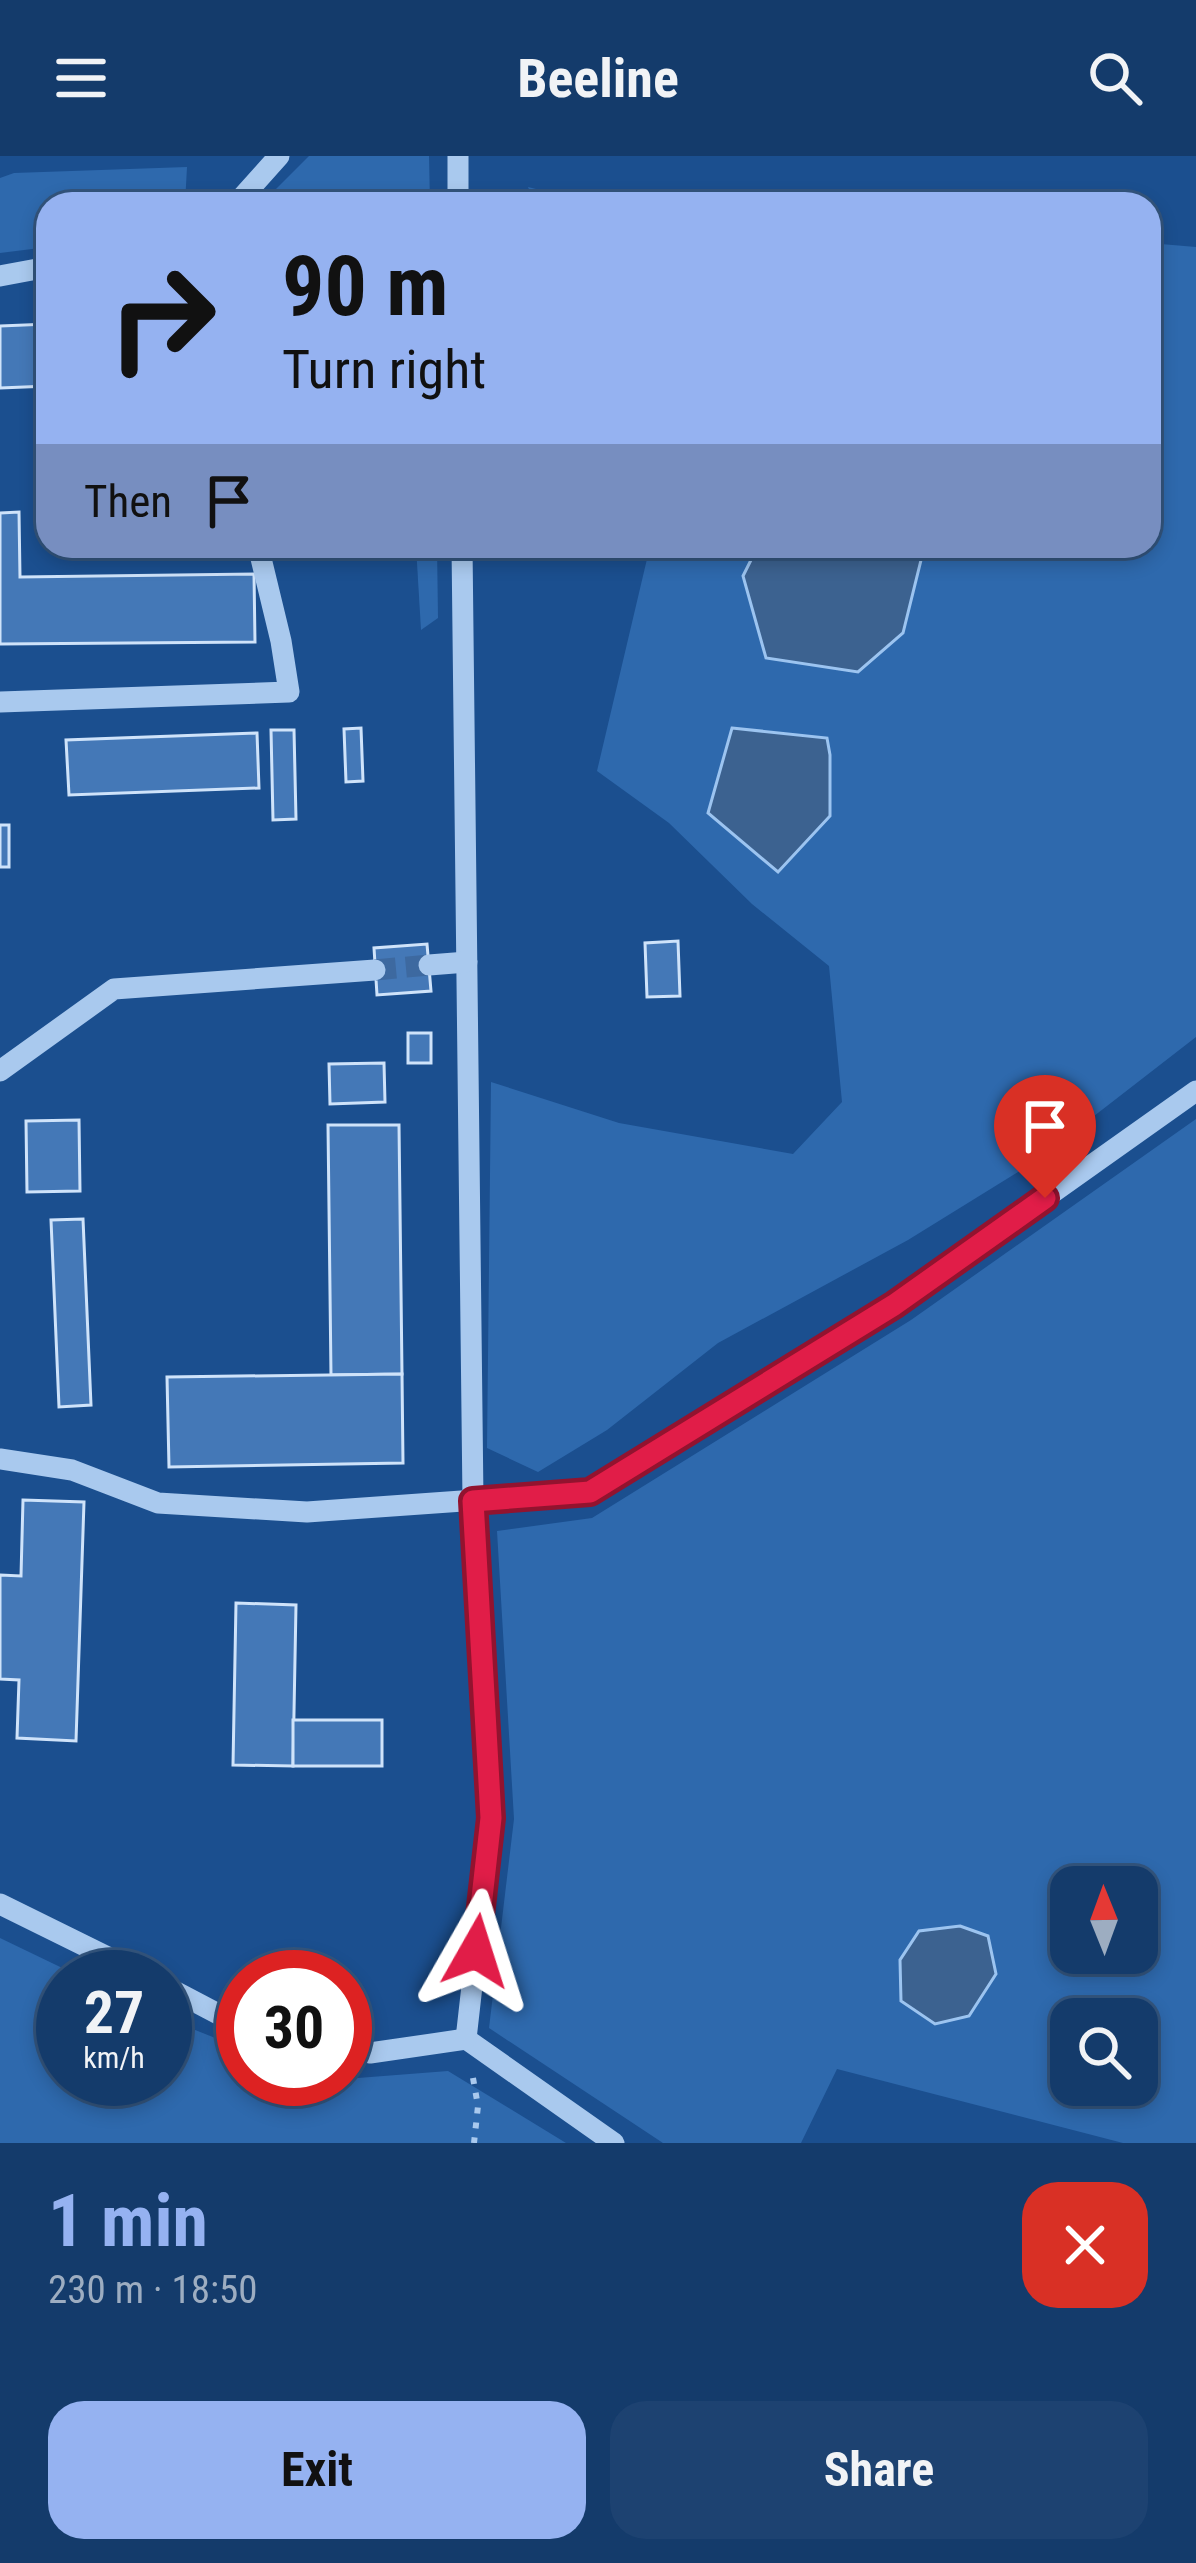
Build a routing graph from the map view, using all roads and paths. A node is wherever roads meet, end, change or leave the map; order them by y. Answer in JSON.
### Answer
{"nodes":[{"id":1,"x":279,"y":156,"type":"edge"},
{"id":2,"x":458,"y":156,"type":"edge"},
{"id":3,"x":247,"y":192,"type":"edge"},
{"id":4,"x":458,"y":192,"type":"edge"},
{"id":5,"x":36,"y":269,"type":"edge"},
{"id":6,"x":0,"y":276,"type":"edge"},
{"id":7,"x":261,"y":558,"type":"edge"},
{"id":8,"x":462,"y":558,"type":"edge"},
{"id":9,"x":0,"y":702,"type":"edge"},
{"id":10,"x":467,"y":962,"type":"junction"},
{"id":11,"x":429,"y":964,"type":"tunnel mouth"},
{"id":12,"x":375,"y":970,"type":"tunnel mouth"},
{"id":13,"x":0,"y":1071,"type":"edge"},
{"id":14,"x":1196,"y":1090,"type":"edge"},
{"id":15,"x":0,"y":1459,"type":"edge"},
{"id":16,"x":473,"y":1501,"type":"junction"},
{"id":17,"x":0,"y":1904,"type":"edge"},
{"id":18,"x":93,"y":1950,"type":"edge"},
{"id":19,"x":466,"y":2039,"type":"junction"},
{"id":20,"x":372,"y":2054,"type":"edge"},
{"id":21,"x":474,"y":2143,"type":"edge"},
{"id":22,"x":614,"y":2143,"type":"edge"}],
"edges":[{"from":1,"to":3,"type":"street"},
{"from":2,"to":4,"type":"street"},
{"from":5,"to":6,"type":"street"},
{"from":7,"to":9,"type":"street"},
{"from":8,"to":10,"type":"street"},
{"from":10,"to":11,"type":"street"},
{"from":10,"to":16,"type":"street"},
{"from":12,"to":13,"type":"street"},
{"from":14,"to":16,"type":"street"},
{"from":15,"to":16,"type":"street"},
{"from":16,"to":19,"type":"street"},
{"from":17,"to":18,"type":"street"},
{"from":19,"to":20,"type":"street"},
{"from":19,"to":21,"type":"path"},
{"from":19,"to":22,"type":"street"}]}
